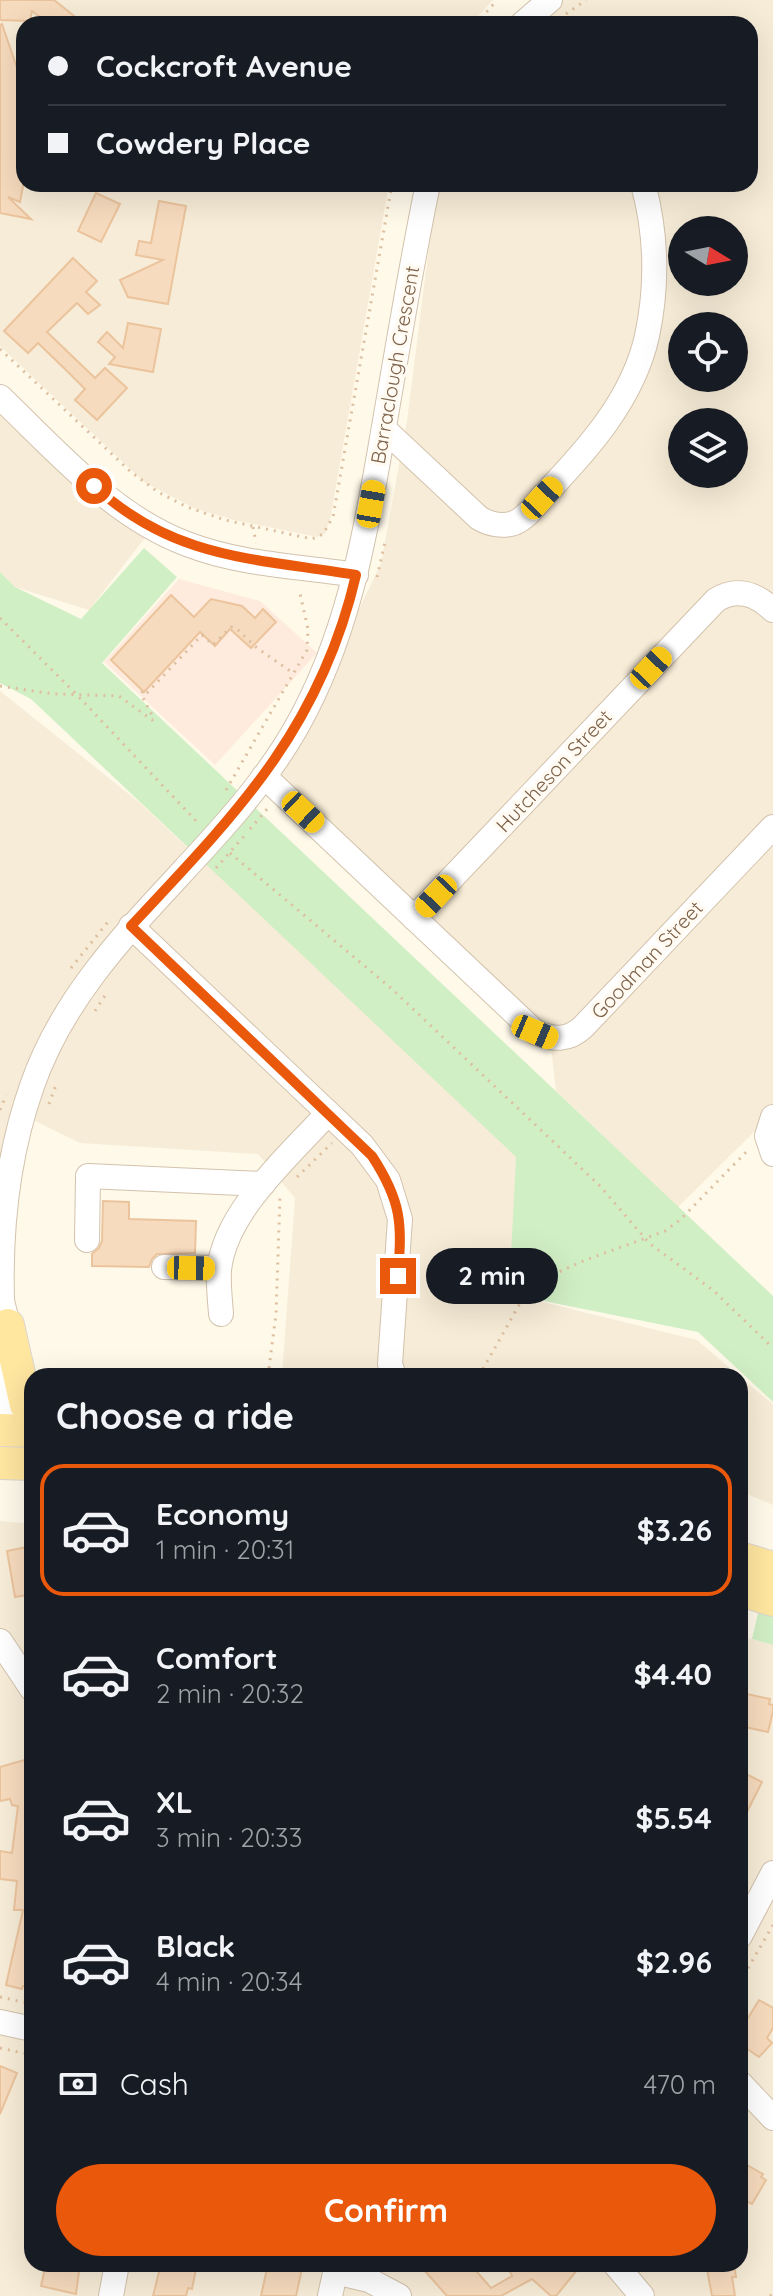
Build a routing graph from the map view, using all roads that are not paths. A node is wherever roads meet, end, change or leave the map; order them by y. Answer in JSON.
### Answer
{"nodes":[{"id":1,"x":427,"y":192,"type":"edge"},
{"id":2,"x":644,"y":192,"type":"edge"},
{"id":3,"x":0,"y":397,"type":"edge"},
{"id":4,"x":384,"y":429,"type":"junction"},
{"id":5,"x":354,"y":584,"type":"junction"},
{"id":6,"x":773,"y":610,"type":"edge"},
{"id":7,"x":264,"y":776,"type":"junction"},
{"id":8,"x":773,"y":827,"type":"edge"},
{"id":9,"x":414,"y":918,"type":"junction"},
{"id":10,"x":131,"y":926,"type":"junction"},
{"id":11,"x":328,"y":1113,"type":"junction"},
{"id":12,"x":773,"y":1117,"type":"edge"},
{"id":13,"x":10,"y":1121,"type":"edge"},
{"id":14,"x":771,"y":1148,"type":"edge"},
{"id":15,"x":273,"y":1187,"type":"junction"},
{"id":16,"x":87,"y":1240,"type":"dead end"},
{"id":17,"x":164,"y":1267,"type":"dead end"},
{"id":18,"x":219,"y":1268,"type":"junction"},
{"id":19,"x":3,"y":1313,"type":"edge"},
{"id":20,"x":221,"y":1314,"type":"dead end"},
{"id":21,"x":391,"y":1368,"type":"edge"},
{"id":22,"x":24,"y":1397,"type":"edge"},
{"id":23,"x":0,"y":1420,"type":"edge"},
{"id":24,"x":0,"y":1431,"type":"edge"},
{"id":25,"x":24,"y":1431,"type":"edge"},
{"id":26,"x":24,"y":1449,"type":"edge"},
{"id":27,"x":0,"y":1463,"type":"edge"},
{"id":28,"x":24,"y":1464,"type":"edge"},
{"id":29,"x":748,"y":1560,"type":"edge"},
{"id":30,"x":773,"y":1568,"type":"edge"},
{"id":31,"x":748,"y":1592,"type":"edge"},
{"id":32,"x":773,"y":1600,"type":"edge"},
{"id":33,"x":0,"y":1641,"type":"edge"},
{"id":34,"x":24,"y":1677,"type":"edge"},
{"id":35,"x":772,"y":1876,"type":"edge"},
{"id":36,"x":748,"y":1920,"type":"edge"},
{"id":37,"x":0,"y":2022,"type":"edge"},
{"id":38,"x":24,"y":2027,"type":"edge"},
{"id":39,"x":748,"y":2091,"type":"edge"},
{"id":40,"x":773,"y":2118,"type":"edge"},
{"id":41,"x":116,"y":2272,"type":"edge"},
{"id":42,"x":335,"y":2272,"type":"edge"},
{"id":43,"x":347,"y":2272,"type":"edge"},
{"id":44,"x":622,"y":2272,"type":"edge"},
{"id":45,"x":111,"y":2296,"type":"edge"},
{"id":46,"x":330,"y":2296,"type":"edge"},
{"id":47,"x":399,"y":2296,"type":"edge"},
{"id":48,"x":642,"y":2296,"type":"edge"}],
"edges":[{"from":1,"to":4,"type":"street","name":"Barraclough Crescent"},
{"from":2,"to":4,"type":"street"},
{"from":3,"to":5,"type":"street"},
{"from":4,"to":5,"type":"street","name":"Barraclough Crescent"},
{"from":5,"to":7,"type":"street","name":"Barraclough Crescent"},
{"from":6,"to":9,"type":"street","name":"Hutcheson Street"},
{"from":7,"to":9,"type":"street","name":"Goodman Street"},
{"from":7,"to":10,"type":"street","name":"Barraclough Crescent"},
{"from":8,"to":9,"type":"street","name":"Goodman Street"},
{"from":10,"to":11,"type":"street"},
{"from":10,"to":13,"type":"street","name":"Barraclough Crescent"},
{"from":11,"to":15,"type":"street"},
{"from":11,"to":21,"type":"street"},
{"from":12,"to":14,"type":"street"},
{"from":13,"to":19,"type":"street","name":"Barraclough Crescent"},
{"from":15,"to":16,"type":"street"},
{"from":15,"to":18,"type":"street"},
{"from":17,"to":18,"type":"street"},
{"from":18,"to":20,"type":"street"},
{"from":19,"to":22,"type":"main road"},
{"from":19,"to":23,"type":"street","name":"Barraclough Crescent"},
{"from":24,"to":25,"type":"main road"},
{"from":24,"to":26,"type":"street"},
{"from":27,"to":28,"type":"main road"},
{"from":29,"to":30,"type":"main road"},
{"from":31,"to":32,"type":"main road"},
{"from":33,"to":34,"type":"street"},
{"from":35,"to":36,"type":"street"},
{"from":37,"to":38,"type":"street"},
{"from":39,"to":40,"type":"street"},
{"from":41,"to":45,"type":"street"},
{"from":42,"to":46,"type":"street"},
{"from":43,"to":47,"type":"street"},
{"from":44,"to":48,"type":"street"}]}
